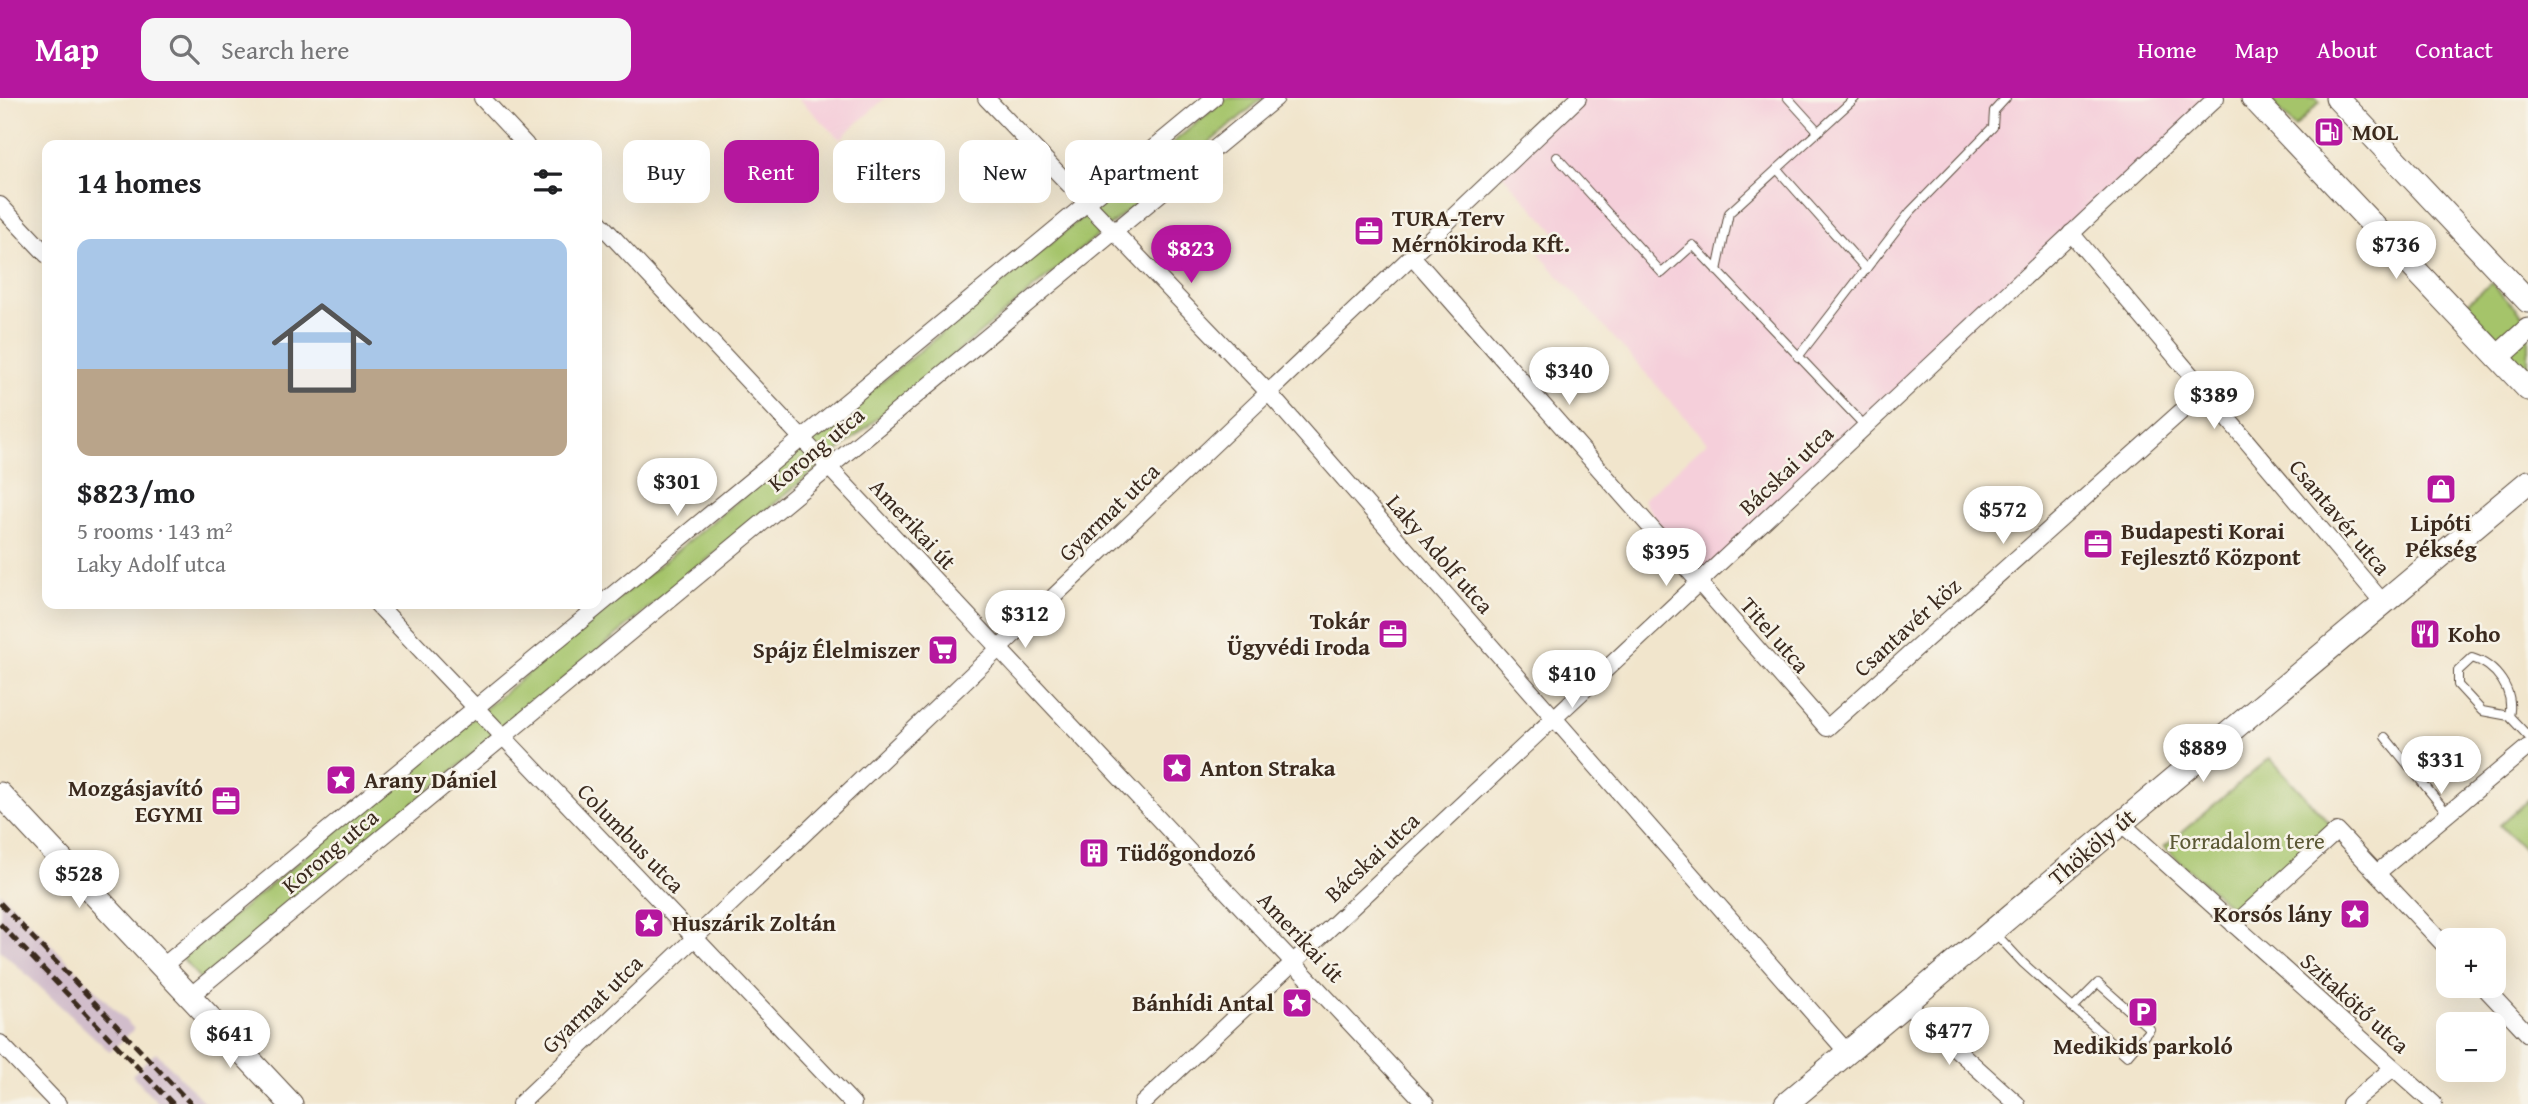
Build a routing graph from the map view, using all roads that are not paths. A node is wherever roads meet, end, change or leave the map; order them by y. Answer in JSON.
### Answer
{"nodes":[{"id":1,"x":482,"y":98,"type":"edge"},
{"id":2,"x":986,"y":98,"type":"edge"},
{"id":3,"x":1214,"y":98,"type":"edge"},
{"id":4,"x":1276,"y":98,"type":"edge"},
{"id":5,"x":1788,"y":98,"type":"edge"},
{"id":6,"x":1854,"y":98,"type":"edge"},
{"id":7,"x":2006,"y":98,"type":"edge"},
{"id":8,"x":2216,"y":98,"type":"edge"},
{"id":9,"x":2253,"y":98,"type":"edge"},
{"id":10,"x":2337,"y":98,"type":"edge"},
{"id":11,"x":1576,"y":99,"type":"edge"},
{"id":12,"x":1818,"y":131,"type":"junction"},
{"id":13,"x":521,"y":140,"type":"edge"},
{"id":14,"x":1557,"y":157,"type":"dead end"},
{"id":15,"x":1777,"y":169,"type":"junction"},
{"id":16,"x":1087,"y":204,"type":"junction"},
{"id":17,"x":0,"y":205,"type":"edge"},
{"id":18,"x":602,"y":225,"type":"edge"},
{"id":19,"x":1114,"y":232,"type":"junction"},
{"id":20,"x":2071,"y":233,"type":"junction"},
{"id":21,"x":42,"y":250,"type":"edge"},
{"id":22,"x":1412,"y":256,"type":"junction"},
{"id":23,"x":1866,"y":269,"type":"junction"},
{"id":24,"x":1717,"y":271,"type":"junction"},
{"id":25,"x":2528,"y":301,"type":"edge"},
{"id":26,"x":2528,"y":330,"type":"edge"},
{"id":27,"x":1798,"y":357,"type":"junction"},
{"id":28,"x":2498,"y":357,"type":"junction"},
{"id":29,"x":2528,"y":389,"type":"edge"},
{"id":30,"x":2203,"y":391,"type":"junction"},
{"id":31,"x":1268,"y":393,"type":"junction"},
{"id":32,"x":1865,"y":426,"type":"junction"},
{"id":33,"x":802,"y":439,"type":"junction"},
{"id":34,"x":829,"y":468,"type":"junction"},
{"id":35,"x":2528,"y":482,"type":"edge"},
{"id":36,"x":1698,"y":582,"type":"junction"},
{"id":37,"x":602,"y":604,"type":"edge"},
{"id":38,"x":2385,"y":605,"type":"junction"},
{"id":39,"x":382,"y":609,"type":"edge"},
{"id":40,"x":596,"y":609,"type":"edge"},
{"id":41,"x":999,"y":649,"type":"junction"},
{"id":42,"x":476,"y":708,"type":"junction"},
{"id":43,"x":2509,"y":716,"type":"junction"},
{"id":44,"x":1554,"y":718,"type":"junction"},
{"id":45,"x":1828,"y":729,"type":"joint"},
{"id":46,"x":2528,"y":736,"type":"edge"},
{"id":47,"x":2385,"y":737,"type":"dead end"},
{"id":48,"x":503,"y":738,"type":"junction"},
{"id":49,"x":2528,"y":747,"type":"edge"},
{"id":50,"x":0,"y":794,"type":"edge"},
{"id":51,"x":2448,"y":814,"type":"junction"},
{"id":52,"x":2121,"y":823,"type":"junction"},
{"id":53,"x":2377,"y":873,"type":"junction"},
{"id":54,"x":2234,"y":925,"type":"junction"},
{"id":55,"x":1993,"y":930,"type":"junction"},
{"id":56,"x":2436,"y":936,"type":"edge"},
{"id":57,"x":695,"y":938,"type":"junction"},
{"id":58,"x":1293,"y":962,"type":"junction"},
{"id":59,"x":163,"y":966,"type":"junction"},
{"id":60,"x":190,"y":996,"type":"junction"},
{"id":61,"x":2494,"y":998,"type":"edge"},
{"id":62,"x":1904,"y":1002,"type":"junction"},
{"id":63,"x":2074,"y":1008,"type":"junction"},
{"id":64,"x":2528,"y":1034,"type":"edge"},
{"id":65,"x":0,"y":1043,"type":"edge"},
{"id":66,"x":1847,"y":1052,"type":"junction"},
{"id":67,"x":2393,"y":1068,"type":"junction"},
{"id":68,"x":52,"y":1102,"type":"edge"},
{"id":69,"x":291,"y":1104,"type":"edge"},
{"id":70,"x":520,"y":1104,"type":"edge"},
{"id":71,"x":853,"y":1104,"type":"edge"},
{"id":72,"x":1142,"y":1104,"type":"edge"},
{"id":73,"x":1426,"y":1104,"type":"edge"},
{"id":74,"x":1786,"y":1104,"type":"edge"},
{"id":75,"x":2017,"y":1104,"type":"edge"},
{"id":76,"x":2350,"y":1104,"type":"edge"},
{"id":77,"x":2434,"y":1104,"type":"edge"}],
"edges":[{"from":1,"to":13,"type":"street"},
{"from":2,"to":16,"type":"street","name":"Laky Adolf utca"},
{"from":3,"to":16,"type":"street","name":"Korong utca"},
{"from":4,"to":19,"type":"street","name":"Korong utca"},
{"from":5,"to":12,"type":"lane"},
{"from":6,"to":12,"type":"lane"},
{"from":7,"to":23,"type":"lane"},
{"from":8,"to":20,"type":"street","name":"Bácskai utca"},
{"from":9,"to":28,"type":"street"},
{"from":10,"to":25,"type":"street"},
{"from":11,"to":22,"type":"street","name":"Gyarmat utca"},
{"from":12,"to":15,"type":"lane"},
{"from":14,"to":24,"type":"lane"},
{"from":15,"to":23,"type":"lane"},
{"from":15,"to":24,"type":"lane"},
{"from":16,"to":19,"type":"street","name":"Laky Adolf utca"},
{"from":16,"to":33,"type":"street","name":"Korong utca"},
{"from":17,"to":21,"type":"street"},
{"from":18,"to":33,"type":"street","name":"Amerikai út"},
{"from":19,"to":31,"type":"street","name":"Laky Adolf utca"},
{"from":19,"to":34,"type":"street","name":"Korong utca"},
{"from":20,"to":30,"type":"street","name":"Csantavér utca"},
{"from":20,"to":32,"type":"street","name":"Bácskai utca"},
{"from":22,"to":31,"type":"street","name":"Gyarmat utca"},
{"from":22,"to":36,"type":"street","name":"Titel utca"},
{"from":23,"to":27,"type":"lane"},
{"from":24,"to":27,"type":"lane"},
{"from":26,"to":28,"type":"street"},
{"from":27,"to":32,"type":"lane"},
{"from":28,"to":29,"type":"street"},
{"from":30,"to":38,"type":"street","name":"Csantavér utca"},
{"from":30,"to":45,"type":"street","name":"Csantavér köz"},
{"from":31,"to":41,"type":"street","name":"Gyarmat utca"},
{"from":31,"to":44,"type":"street","name":"Laky Adolf utca"},
{"from":32,"to":36,"type":"street","name":"Bácskai utca"},
{"from":33,"to":34,"type":"street","name":"Amerikai út"},
{"from":33,"to":37,"type":"street","name":"Korong utca"},
{"from":34,"to":41,"type":"street","name":"Amerikai út"},
{"from":34,"to":48,"type":"street","name":"Korong utca"},
{"from":35,"to":38,"type":"street","name":"Thököly út"},
{"from":36,"to":44,"type":"street","name":"Bácskai utca"},
{"from":36,"to":45,"type":"street","name":"Titel utca"},
{"from":38,"to":52,"type":"street","name":"Thököly út"},
{"from":39,"to":42,"type":"street","name":"Columbus utca"},
{"from":40,"to":42,"type":"street","name":"Korong utca"},
{"from":41,"to":57,"type":"street","name":"Gyarmat utca"},
{"from":41,"to":58,"type":"street","name":"Amerikai út"},
{"from":42,"to":48,"type":"street","name":"Columbus utca"},
{"from":42,"to":59,"type":"street","name":"Korong utca"},
{"from":43,"to":43,"type":"lane"},
{"from":43,"to":46,"type":"lane"},
{"from":44,"to":58,"type":"street","name":"Bácskai utca"},
{"from":44,"to":66,"type":"street","name":"Laky Adolf utca"},
{"from":47,"to":51,"type":"lane"},
{"from":48,"to":57,"type":"street","name":"Columbus utca"},
{"from":48,"to":60,"type":"street","name":"Korong utca"},
{"from":49,"to":51,"type":"street"},
{"from":50,"to":59,"type":"street"},
{"from":51,"to":53,"type":"street"},
{"from":52,"to":54,"type":"street","name":"Szitakötő utca"},
{"from":52,"to":55,"type":"street","name":"Thököly út"},
{"from":53,"to":54,"type":"street"},
{"from":53,"to":56,"type":"street"},
{"from":54,"to":67,"type":"street","name":"Szitakötő utca"},
{"from":55,"to":62,"type":"street","name":"Thököly út"},
{"from":55,"to":63,"type":"lane"},
{"from":57,"to":70,"type":"street","name":"Gyarmat utca"},
{"from":57,"to":71,"type":"street","name":"Columbus utca"},
{"from":58,"to":72,"type":"street","name":"Bácskai utca"},
{"from":58,"to":73,"type":"street","name":"Amerikai út"},
{"from":59,"to":60,"type":"street"},
{"from":60,"to":69,"type":"street"},
{"from":61,"to":64,"type":"street"},
{"from":62,"to":66,"type":"street","name":"Thököly út"},
{"from":62,"to":75,"type":"street"},
{"from":63,"to":63,"type":"lane"},
{"from":65,"to":68,"type":"street"},
{"from":66,"to":74,"type":"street","name":"Thököly út"},
{"from":67,"to":76,"type":"street"},
{"from":67,"to":77,"type":"street","name":"Szitakötő utca"}]}
